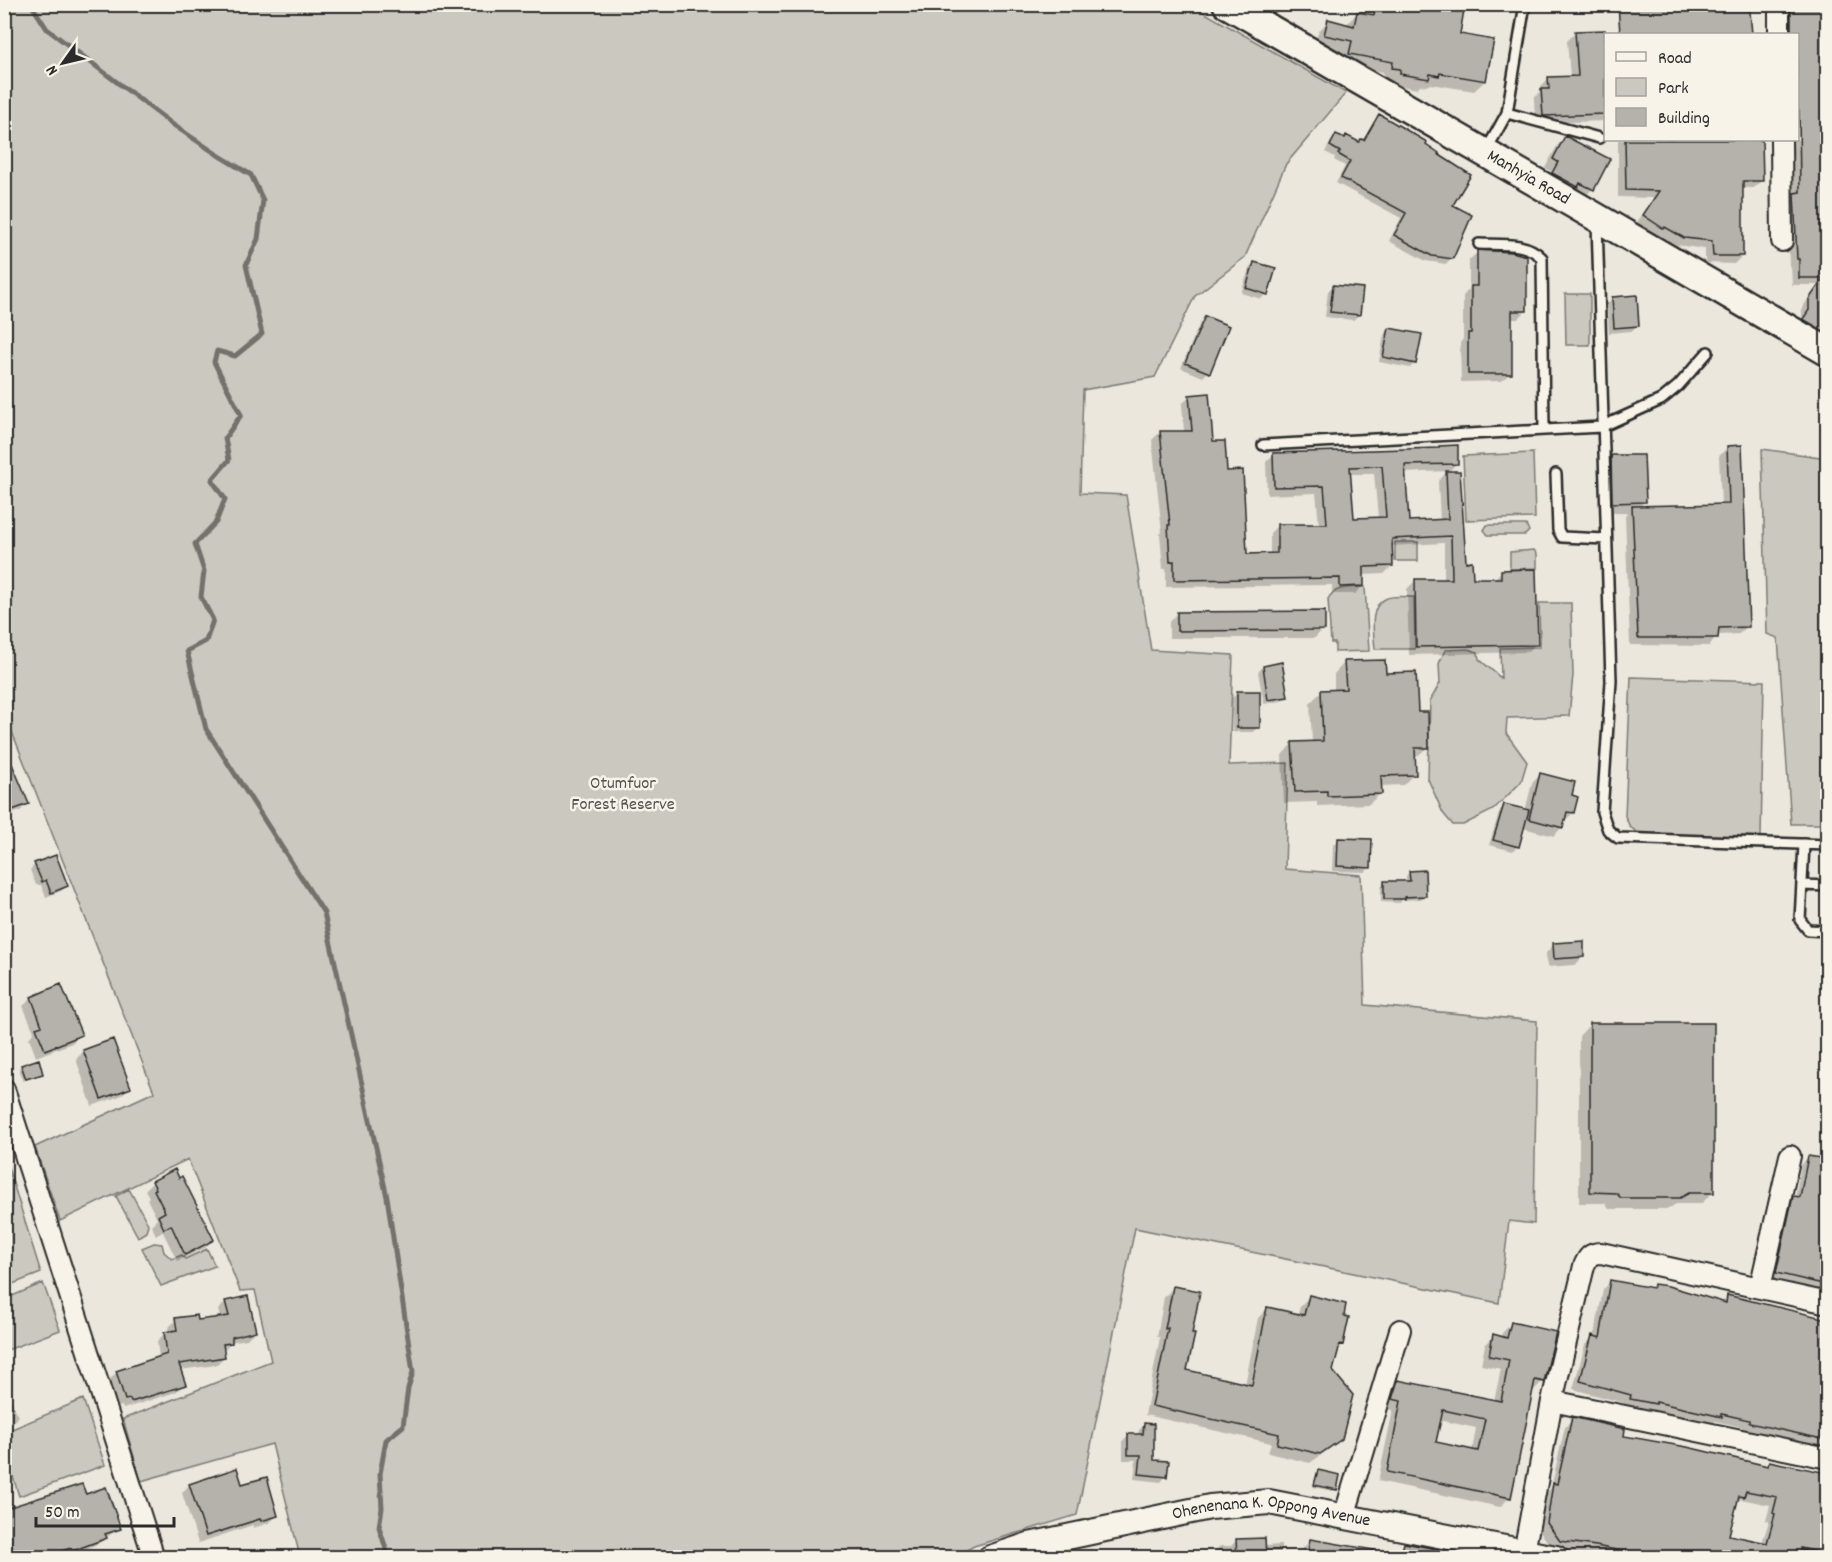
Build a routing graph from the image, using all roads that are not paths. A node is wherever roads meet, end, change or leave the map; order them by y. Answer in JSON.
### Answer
{"nodes":[{"id":1,"x":1227,"y":4,"type":"edge"},
{"id":2,"x":1525,"y":4,"type":"edge"},
{"id":3,"x":1779,"y":4,"type":"edge"},
{"id":4,"x":1779,"y":33,"type":"edge"},
{"id":5,"x":1507,"y":113,"type":"junction"},
{"id":6,"x":1599,"y":138,"type":"dead end"},
{"id":7,"x":1781,"y":141,"type":"edge"},
{"id":8,"x":1485,"y":153,"type":"junction"},
{"id":9,"x":1596,"y":217,"type":"junction"},
{"id":10,"x":1782,"y":241,"type":"dead end"},
{"id":11,"x":1479,"y":244,"type":"dead end"},
{"id":12,"x":1708,"y":352,"type":"dead end"},
{"id":13,"x":1827,"y":352,"type":"edge"},
{"id":14,"x":1602,"y":427,"type":"junction"},
{"id":15,"x":1544,"y":430,"type":"junction"},
{"id":16,"x":1263,"y":445,"type":"dead end"},
{"id":17,"x":1556,"y":474,"type":"dead end"},
{"id":18,"x":1605,"y":539,"type":"junction"},
{"id":19,"x":1804,"y":844,"type":"junction"},
{"id":20,"x":1827,"y":845,"type":"edge"},
{"id":21,"x":1802,"y":885,"type":"junction"},
{"id":22,"x":1827,"y":886,"type":"edge"},
{"id":23,"x":1827,"y":931,"type":"edge"},
{"id":24,"x":4,"y":1089,"type":"edge"},
{"id":25,"x":1790,"y":1156,"type":"dead end"},
{"id":26,"x":1760,"y":1288,"type":"junction"},
{"id":27,"x":1827,"y":1303,"type":"edge"},
{"id":28,"x":1400,"y":1330,"type":"dead end"},
{"id":29,"x":1552,"y":1401,"type":"junction"},
{"id":30,"x":1827,"y":1458,"type":"edge"},
{"id":31,"x":1344,"y":1517,"type":"junction"},
{"id":32,"x":1523,"y":1554,"type":"edge"},
{"id":33,"x":154,"y":1557,"type":"edge"},
{"id":34,"x":990,"y":1557,"type":"edge"},
{"id":35,"x":1556,"y":1557,"type":"edge"}],
"edges":[{"from":1,"to":8,"type":"main road","name":"Manhyia Road"},
{"from":2,"to":5,"type":"lane"},
{"from":3,"to":4,"type":"street"},
{"from":5,"to":6,"type":"lane"},
{"from":5,"to":8,"type":"lane"},
{"from":7,"to":10,"type":"street"},
{"from":8,"to":9,"type":"main road","name":"Manhyia Road"},
{"from":9,"to":13,"type":"main road","name":"Manhyia Road"},
{"from":9,"to":14,"type":"lane"},
{"from":11,"to":15,"type":"lane"},
{"from":12,"to":14,"type":"lane"},
{"from":14,"to":15,"type":"lane"},
{"from":14,"to":18,"type":"lane"},
{"from":15,"to":16,"type":"lane"},
{"from":17,"to":18,"type":"lane"},
{"from":18,"to":19,"type":"lane"},
{"from":19,"to":20,"type":"lane"},
{"from":19,"to":21,"type":"lane"},
{"from":21,"to":22,"type":"lane"},
{"from":21,"to":23,"type":"lane"},
{"from":24,"to":33,"type":"street"},
{"from":25,"to":26,"type":"street"},
{"from":26,"to":27,"type":"street"},
{"from":26,"to":29,"type":"street"},
{"from":28,"to":31,"type":"street"},
{"from":29,"to":30,"type":"street"},
{"from":29,"to":32,"type":"street"},
{"from":31,"to":32,"type":"street","name":"Ohenenana K. Oppong Avenue"},
{"from":31,"to":34,"type":"street","name":"Ohenenana K. Oppong Avenue"},
{"from":32,"to":35,"type":"street","name":"Ohenenana K. Oppong Avenue"}]}
